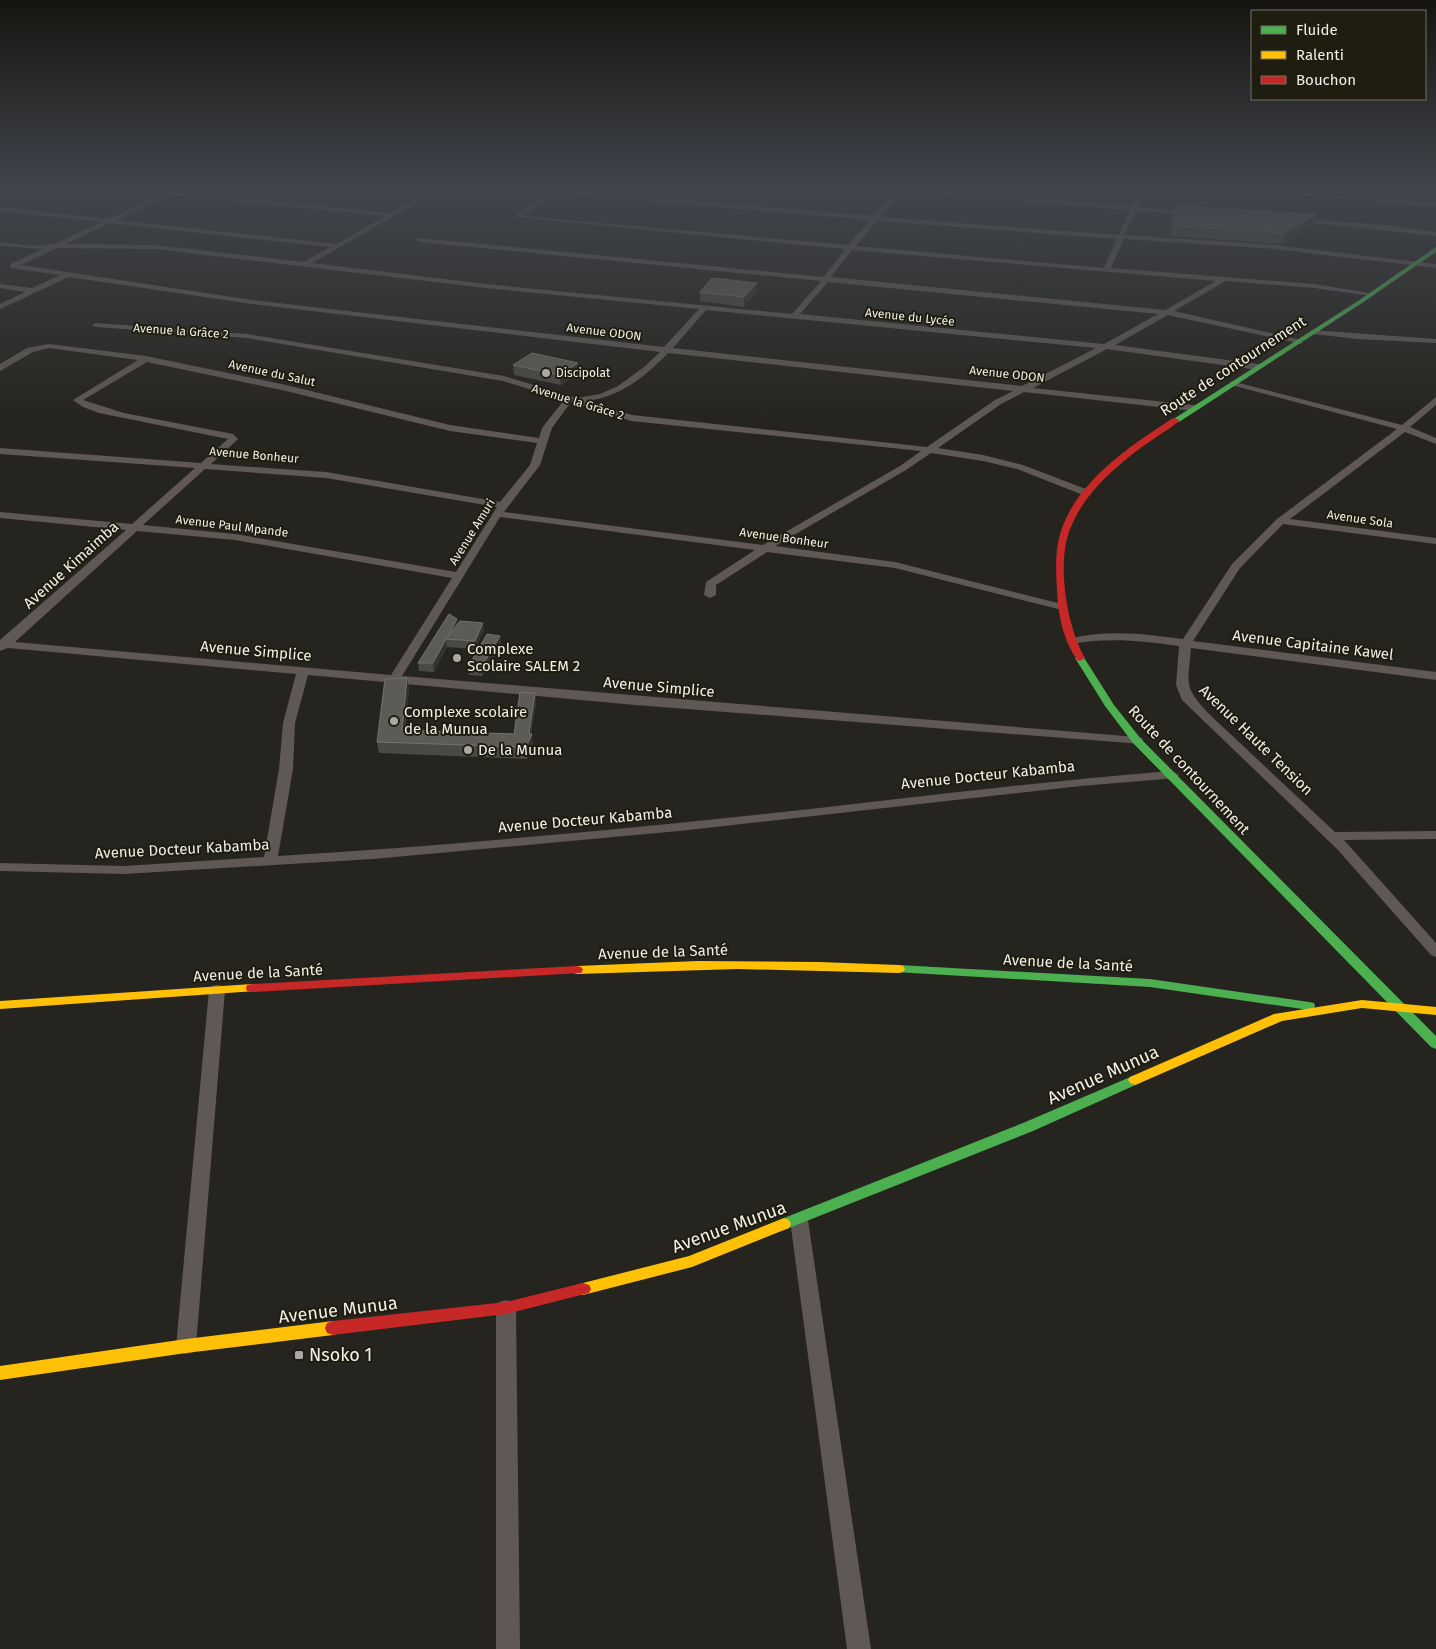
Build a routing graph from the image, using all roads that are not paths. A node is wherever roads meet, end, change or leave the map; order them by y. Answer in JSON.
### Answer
{"nodes":[{"id":1,"x":15,"y":265,"type":"edge"},
{"id":2,"x":304,"y":265,"type":"edge"},
{"id":3,"x":680,"y":265,"type":"edge"},
{"id":4,"x":837,"y":265,"type":"edge"},
{"id":5,"x":1051,"y":265,"type":"edge"},
{"id":6,"x":1109,"y":265,"type":"edge"},
{"id":7,"x":1403,"y":265,"type":"edge"},
{"id":8,"x":1419,"y":265,"type":"edge"},
{"id":9,"x":1411,"y":266,"type":"junction"},
{"id":10,"x":1107,"y":270,"type":"junction"},
{"id":11,"x":1436,"y":273,"type":"edge"},
{"id":12,"x":68,"y":274,"type":"junction"},
{"id":13,"x":1226,"y":278,"type":"junction"},
{"id":14,"x":826,"y":279,"type":"junction"},
{"id":15,"x":0,"y":286,"type":"edge"},
{"id":16,"x":34,"y":291,"type":"junction"},
{"id":17,"x":1372,"y":294,"type":"junction"},
{"id":18,"x":0,"y":307,"type":"edge"},
{"id":19,"x":704,"y":308,"type":"junction"},
{"id":20,"x":1166,"y":312,"type":"junction"},
{"id":21,"x":793,"y":317,"type":"junction"},
{"id":22,"x":96,"y":325,"type":"dead end"},
{"id":23,"x":1314,"y":332,"type":"junction"},
{"id":24,"x":1436,"y":340,"type":"edge"},
{"id":25,"x":1299,"y":342,"type":"junction"},
{"id":26,"x":1102,"y":348,"type":"junction"},
{"id":27,"x":664,"y":351,"type":"junction"},
{"id":28,"x":146,"y":359,"type":"junction"},
{"id":29,"x":1258,"y":367,"type":"junction"},
{"id":30,"x":0,"y":368,"type":"edge"},
{"id":31,"x":1234,"y":383,"type":"junction"},
{"id":32,"x":1024,"y":389,"type":"junction"},
{"id":33,"x":575,"y":399,"type":"junction"},
{"id":34,"x":1436,"y":400,"type":"edge"},
{"id":35,"x":1194,"y":408,"type":"junction"},
{"id":36,"x":1404,"y":428,"type":"junction"},
{"id":37,"x":542,"y":441,"type":"junction"},
{"id":38,"x":1436,"y":441,"type":"edge"},
{"id":39,"x":930,"y":450,"type":"junction"},
{"id":40,"x":0,"y":451,"type":"edge"},
{"id":41,"x":207,"y":465,"type":"junction"},
{"id":42,"x":1087,"y":493,"type":"junction"},
{"id":43,"x":501,"y":509,"type":"junction"},
{"id":44,"x":0,"y":515,"type":"edge"},
{"id":45,"x":1281,"y":521,"type":"junction"},
{"id":46,"x":136,"y":527,"type":"junction"},
{"id":47,"x":1436,"y":541,"type":"edge"},
{"id":48,"x":762,"y":549,"type":"junction"},
{"id":49,"x":460,"y":576,"type":"junction"},
{"id":50,"x":710,"y":594,"type":"dead end"},
{"id":51,"x":1062,"y":607,"type":"junction"},
{"id":52,"x":1072,"y":641,"type":"junction"},
{"id":53,"x":1185,"y":645,"type":"junction"},
{"id":54,"x":1,"y":646,"type":"edge"},
{"id":55,"x":304,"y":672,"type":"junction"},
{"id":56,"x":1436,"y":676,"type":"edge"},
{"id":57,"x":394,"y":680,"type":"junction"},
{"id":58,"x":1138,"y":741,"type":"junction"},
{"id":59,"x":1172,"y":775,"type":"junction"},
{"id":60,"x":1436,"y":835,"type":"edge"},
{"id":61,"x":1331,"y":836,"type":"junction"},
{"id":62,"x":270,"y":862,"type":"junction"},
{"id":63,"x":0,"y":867,"type":"edge"},
{"id":64,"x":1436,"y":952,"type":"edge"},
{"id":65,"x":217,"y":990,"type":"junction"},
{"id":66,"x":0,"y":1005,"type":"edge"},
{"id":67,"x":1398,"y":1007,"type":"junction"},
{"id":68,"x":1325,"y":1009,"type":"junction"},
{"id":69,"x":1436,"y":1010,"type":"edge"},
{"id":70,"x":1436,"y":1044,"type":"edge"},
{"id":71,"x":799,"y":1220,"type":"junction"},
{"id":72,"x":506,"y":1308,"type":"junction"},
{"id":73,"x":186,"y":1346,"type":"junction"},
{"id":74,"x":0,"y":1373,"type":"edge"},
{"id":75,"x":508,"y":1649,"type":"edge"},
{"id":76,"x":859,"y":1649,"type":"edge"}],
"edges":[{"from":1,"to":12,"type":"street","name":"Avenue ODON"},
{"from":2,"to":19,"type":"street","name":"Avenue du Lycée"},
{"from":3,"to":14,"type":"street"},
{"from":4,"to":14,"type":"street"},
{"from":5,"to":10,"type":"street"},
{"from":6,"to":10,"type":"street"},
{"from":7,"to":9,"type":"street"},
{"from":8,"to":9,"type":"street"},
{"from":9,"to":11,"type":"street"},
{"from":9,"to":17,"type":"street","name":"Route de contournement"},
{"from":10,"to":13,"type":"street"},
{"from":12,"to":16,"type":"street"},
{"from":12,"to":27,"type":"street","name":"Avenue ODON"},
{"from":13,"to":17,"type":"street"},
{"from":13,"to":20,"type":"street"},
{"from":14,"to":20,"type":"street"},
{"from":14,"to":21,"type":"street"},
{"from":15,"to":16,"type":"street"},
{"from":16,"to":18,"type":"street"},
{"from":17,"to":23,"type":"street","name":"Route de contournement"},
{"from":19,"to":21,"type":"street","name":"Avenue du Lycée"},
{"from":19,"to":27,"type":"street"},
{"from":20,"to":25,"type":"street"},
{"from":20,"to":26,"type":"street"},
{"from":21,"to":26,"type":"street","name":"Avenue du Lycée"},
{"from":22,"to":33,"type":"street","name":"Avenue la Grâce 2"},
{"from":23,"to":24,"type":"street"},
{"from":23,"to":25,"type":"street","name":"Route de contournement"},
{"from":25,"to":29,"type":"street","name":"Route de contournement"},
{"from":26,"to":29,"type":"street","name":"Avenue du Lycée"},
{"from":26,"to":32,"type":"street"},
{"from":27,"to":32,"type":"street","name":"Avenue ODON"},
{"from":27,"to":33,"type":"street"},
{"from":28,"to":30,"type":"street","name":"Avenue du Salut"},
{"from":28,"to":37,"type":"street","name":"Avenue du Salut"},
{"from":28,"to":41,"type":"street","name":"Avenue Kimaimba"},
{"from":29,"to":31,"type":"street","name":"Route de contournement"},
{"from":31,"to":35,"type":"street","name":"Route de contournement"},
{"from":31,"to":36,"type":"street"},
{"from":32,"to":35,"type":"street","name":"Avenue ODON"},
{"from":32,"to":39,"type":"street"},
{"from":33,"to":37,"type":"street","name":"Avenue Amuri"},
{"from":33,"to":39,"type":"street","name":"Avenue la Grâce 2"},
{"from":34,"to":36,"type":"street","name":"Avenue Haute Tension"},
{"from":35,"to":42,"type":"street","name":"Route de contournement"},
{"from":36,"to":38,"type":"street"},
{"from":36,"to":45,"type":"street","name":"Avenue Haute Tension"},
{"from":37,"to":43,"type":"street","name":"Avenue Amuri"},
{"from":39,"to":42,"type":"street","name":"Avenue la Grâce 2"},
{"from":39,"to":48,"type":"street"},
{"from":40,"to":41,"type":"street","name":"Avenue Bonheur"},
{"from":41,"to":43,"type":"street","name":"Avenue Bonheur"},
{"from":41,"to":46,"type":"street","name":"Avenue Kimaimba"},
{"from":42,"to":51,"type":"street","name":"Route de contournement"},
{"from":43,"to":48,"type":"street","name":"Avenue Bonheur"},
{"from":43,"to":49,"type":"street","name":"Avenue Amuri"},
{"from":44,"to":46,"type":"street","name":"Avenue Paul Mpande"},
{"from":45,"to":47,"type":"street","name":"Avenue Sola"},
{"from":45,"to":53,"type":"street","name":"Avenue Haute Tension"},
{"from":46,"to":49,"type":"street","name":"Avenue Paul Mpande"},
{"from":46,"to":54,"type":"street","name":"Avenue Kimaimba"},
{"from":48,"to":50,"type":"street"},
{"from":48,"to":51,"type":"street","name":"Avenue Bonheur"},
{"from":49,"to":57,"type":"street","name":"Avenue Amuri"},
{"from":51,"to":52,"type":"street","name":"Route de contournement"},
{"from":52,"to":53,"type":"street"},
{"from":52,"to":58,"type":"street","name":"Route de contournement"},
{"from":53,"to":56,"type":"street","name":"Avenue Capitaine Kawel"},
{"from":53,"to":61,"type":"street","name":"Avenue Haute Tension"},
{"from":54,"to":55,"type":"street","name":"Avenue Simplice"},
{"from":55,"to":57,"type":"street","name":"Avenue Simplice"},
{"from":55,"to":62,"type":"street"},
{"from":57,"to":58,"type":"street","name":"Avenue Simplice"},
{"from":58,"to":59,"type":"street","name":"Route de contournement"},
{"from":59,"to":62,"type":"street","name":"Avenue Docteur Kabamba"},
{"from":59,"to":67,"type":"street","name":"Route de contournement"},
{"from":60,"to":61,"type":"street"},
{"from":61,"to":64,"type":"street","name":"Avenue Haute Tension"},
{"from":62,"to":63,"type":"street","name":"Avenue Docteur Kabamba"},
{"from":65,"to":66,"type":"street","name":"Avenue de la Santé"},
{"from":65,"to":68,"type":"street","name":"Avenue de la Santé"},
{"from":65,"to":73,"type":"street"},
{"from":67,"to":68,"type":"street","name":"Avenue Munua"},
{"from":67,"to":69,"type":"street","name":"Avenue Munua"},
{"from":67,"to":70,"type":"street","name":"Route de contournement"},
{"from":68,"to":71,"type":"street","name":"Avenue Munua"},
{"from":71,"to":72,"type":"street","name":"Avenue Munua"},
{"from":71,"to":76,"type":"street"},
{"from":72,"to":73,"type":"street","name":"Avenue Munua"},
{"from":72,"to":75,"type":"street"},
{"from":73,"to":74,"type":"street","name":"Avenue Munua"}]}
